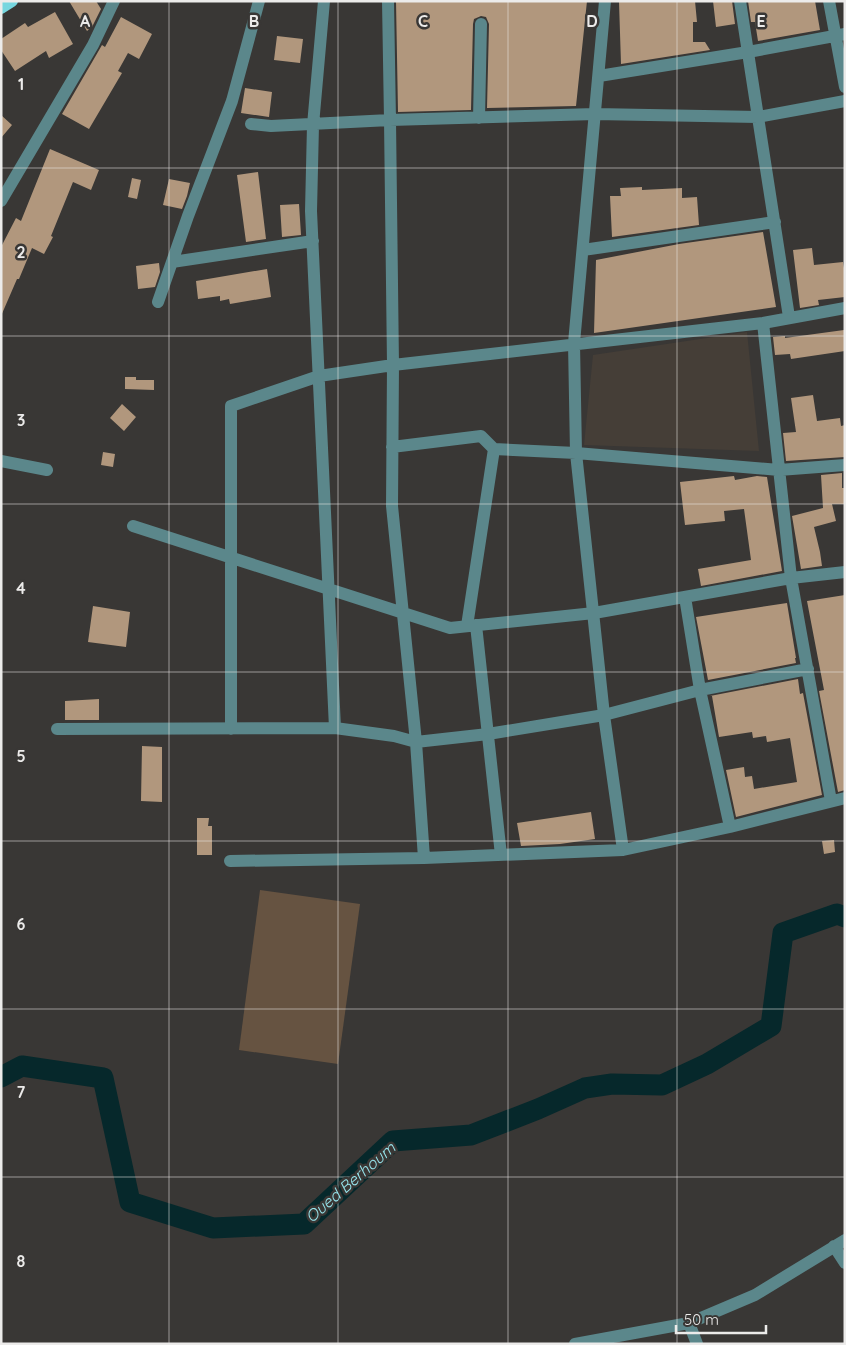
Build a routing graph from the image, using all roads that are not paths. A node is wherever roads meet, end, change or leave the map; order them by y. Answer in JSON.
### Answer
{"nodes":[{"id":1,"x":12,"y":1,"type":"edge"},
{"id":2,"x":114,"y":1,"type":"edge"},
{"id":3,"x":259,"y":1,"type":"edge"},
{"id":4,"x":324,"y":1,"type":"edge"},
{"id":5,"x":388,"y":1,"type":"edge"},
{"id":6,"x":605,"y":1,"type":"edge"},
{"id":7,"x":740,"y":1,"type":"edge"},
{"id":8,"x":829,"y":1,"type":"edge"},
{"id":9,"x":1,"y":8,"type":"edge"},
{"id":10,"x":480,"y":24,"type":"dead end"},
{"id":11,"x":840,"y":35,"type":"edge"},
{"id":12,"x":748,"y":52,"type":"junction"},
{"id":13,"x":598,"y":76,"type":"junction"},
{"id":14,"x":845,"y":86,"type":"edge"},
{"id":15,"x":845,"y":101,"type":"edge"},
{"id":16,"x":595,"y":114,"type":"junction"},
{"id":17,"x":758,"y":116,"type":"junction"},
{"id":18,"x":479,"y":118,"type":"junction"},
{"id":19,"x":390,"y":120,"type":"junction"},
{"id":20,"x":251,"y":124,"type":"dead end"},
{"id":21,"x":313,"y":124,"type":"junction"},
{"id":22,"x":1,"y":201,"type":"edge"},
{"id":23,"x":775,"y":222,"type":"junction"},
{"id":24,"x":313,"y":241,"type":"junction"},
{"id":25,"x":582,"y":250,"type":"junction"},
{"id":26,"x":172,"y":262,"type":"junction"},
{"id":27,"x":158,"y":302,"type":"dead end"},
{"id":28,"x":845,"y":308,"type":"edge"},
{"id":29,"x":789,"y":317,"type":"junction"},
{"id":30,"x":763,"y":323,"type":"junction"},
{"id":31,"x":574,"y":343,"type":"junction"},
{"id":32,"x":393,"y":364,"type":"junction"},
{"id":33,"x":319,"y":376,"type":"junction"},
{"id":34,"x":392,"y":447,"type":"junction"},
{"id":35,"x":494,"y":449,"type":"junction"},
{"id":36,"x":576,"y":453,"type":"junction"},
{"id":37,"x":1,"y":461,"type":"edge"},
{"id":38,"x":845,"y":465,"type":"edge"},
{"id":39,"x":46,"y":470,"type":"dead end"},
{"id":40,"x":779,"y":470,"type":"junction"},
{"id":41,"x":133,"y":526,"type":"dead end"},
{"id":42,"x":232,"y":558,"type":"junction"},
{"id":43,"x":845,"y":572,"type":"edge"},
{"id":44,"x":791,"y":578,"type":"junction"},
{"id":45,"x":328,"y":589,"type":"junction"},
{"id":46,"x":685,"y":597,"type":"junction"},
{"id":47,"x":403,"y":613,"type":"junction"},
{"id":48,"x":594,"y":613,"type":"junction"},
{"id":49,"x":472,"y":626,"type":"junction"},
{"id":50,"x":808,"y":669,"type":"junction"},
{"id":51,"x":700,"y":690,"type":"junction"},
{"id":52,"x":604,"y":715,"type":"junction"},
{"id":53,"x":232,"y":728,"type":"junction"},
{"id":54,"x":335,"y":728,"type":"junction"},
{"id":55,"x":57,"y":729,"type":"dead end"},
{"id":56,"x":488,"y":734,"type":"junction"},
{"id":57,"x":416,"y":742,"type":"junction"},
{"id":58,"x":845,"y":798,"type":"edge"},
{"id":59,"x":831,"y":801,"type":"junction"},
{"id":60,"x":730,"y":827,"type":"junction"},
{"id":61,"x":623,"y":850,"type":"junction"},
{"id":62,"x":501,"y":855,"type":"junction"},
{"id":63,"x":424,"y":858,"type":"junction"},
{"id":64,"x":230,"y":861,"type":"dead end"},
{"id":65,"x":839,"y":1243,"type":"edge"},
{"id":66,"x":845,"y":1263,"type":"edge"},
{"id":67,"x":689,"y":1324,"type":"junction"},
{"id":68,"x":575,"y":1344,"type":"edge"},
{"id":69,"x":697,"y":1344,"type":"edge"}],
"edges":[{"from":1,"to":9,"type":"main road"},
{"from":2,"to":22,"type":"street"},
{"from":3,"to":26,"type":"street"},
{"from":4,"to":21,"type":"street"},
{"from":5,"to":19,"type":"street"},
{"from":6,"to":13,"type":"street"},
{"from":7,"to":12,"type":"street"},
{"from":8,"to":11,"type":"street"},
{"from":10,"to":18,"type":"street"},
{"from":11,"to":12,"type":"street"},
{"from":11,"to":14,"type":"street"},
{"from":12,"to":13,"type":"street"},
{"from":12,"to":17,"type":"street"},
{"from":13,"to":16,"type":"street"},
{"from":15,"to":17,"type":"street"},
{"from":16,"to":17,"type":"street"},
{"from":16,"to":18,"type":"street"},
{"from":16,"to":25,"type":"street"},
{"from":17,"to":23,"type":"street"},
{"from":18,"to":19,"type":"street"},
{"from":19,"to":21,"type":"street"},
{"from":19,"to":32,"type":"street"},
{"from":20,"to":21,"type":"street"},
{"from":21,"to":24,"type":"street"},
{"from":23,"to":25,"type":"street"},
{"from":23,"to":29,"type":"street"},
{"from":24,"to":26,"type":"street"},
{"from":24,"to":33,"type":"street"},
{"from":25,"to":31,"type":"street"},
{"from":26,"to":27,"type":"street"},
{"from":28,"to":29,"type":"street"},
{"from":29,"to":30,"type":"street"},
{"from":30,"to":31,"type":"street"},
{"from":30,"to":40,"type":"street"},
{"from":31,"to":32,"type":"street"},
{"from":31,"to":36,"type":"street"},
{"from":32,"to":33,"type":"street"},
{"from":32,"to":34,"type":"street"},
{"from":33,"to":42,"type":"street"},
{"from":33,"to":45,"type":"street"},
{"from":34,"to":35,"type":"street"},
{"from":34,"to":47,"type":"street"},
{"from":35,"to":36,"type":"street"},
{"from":35,"to":49,"type":"street"},
{"from":36,"to":40,"type":"street"},
{"from":36,"to":48,"type":"street"},
{"from":37,"to":39,"type":"street"},
{"from":38,"to":40,"type":"street"},
{"from":40,"to":44,"type":"street"},
{"from":41,"to":42,"type":"street"},
{"from":42,"to":45,"type":"street"},
{"from":42,"to":53,"type":"street"},
{"from":43,"to":44,"type":"street"},
{"from":44,"to":46,"type":"street"},
{"from":44,"to":50,"type":"street"},
{"from":45,"to":47,"type":"street"},
{"from":45,"to":54,"type":"street"},
{"from":46,"to":48,"type":"street"},
{"from":46,"to":51,"type":"street"},
{"from":47,"to":49,"type":"street"},
{"from":47,"to":57,"type":"street"},
{"from":48,"to":49,"type":"street"},
{"from":48,"to":52,"type":"street"},
{"from":49,"to":56,"type":"street"},
{"from":50,"to":51,"type":"street"},
{"from":50,"to":59,"type":"street"},
{"from":51,"to":52,"type":"street"},
{"from":51,"to":60,"type":"street"},
{"from":52,"to":56,"type":"street"},
{"from":52,"to":61,"type":"street"},
{"from":53,"to":54,"type":"street"},
{"from":53,"to":55,"type":"street"},
{"from":54,"to":57,"type":"street"},
{"from":56,"to":57,"type":"street"},
{"from":56,"to":62,"type":"street"},
{"from":57,"to":63,"type":"street"},
{"from":58,"to":59,"type":"street"},
{"from":59,"to":60,"type":"street"},
{"from":60,"to":61,"type":"street"},
{"from":61,"to":62,"type":"street"},
{"from":62,"to":63,"type":"street"},
{"from":63,"to":64,"type":"street"},
{"from":65,"to":66,"type":"street"},
{"from":65,"to":67,"type":"street"},
{"from":67,"to":68,"type":"street"},
{"from":67,"to":69,"type":"street"}]}
